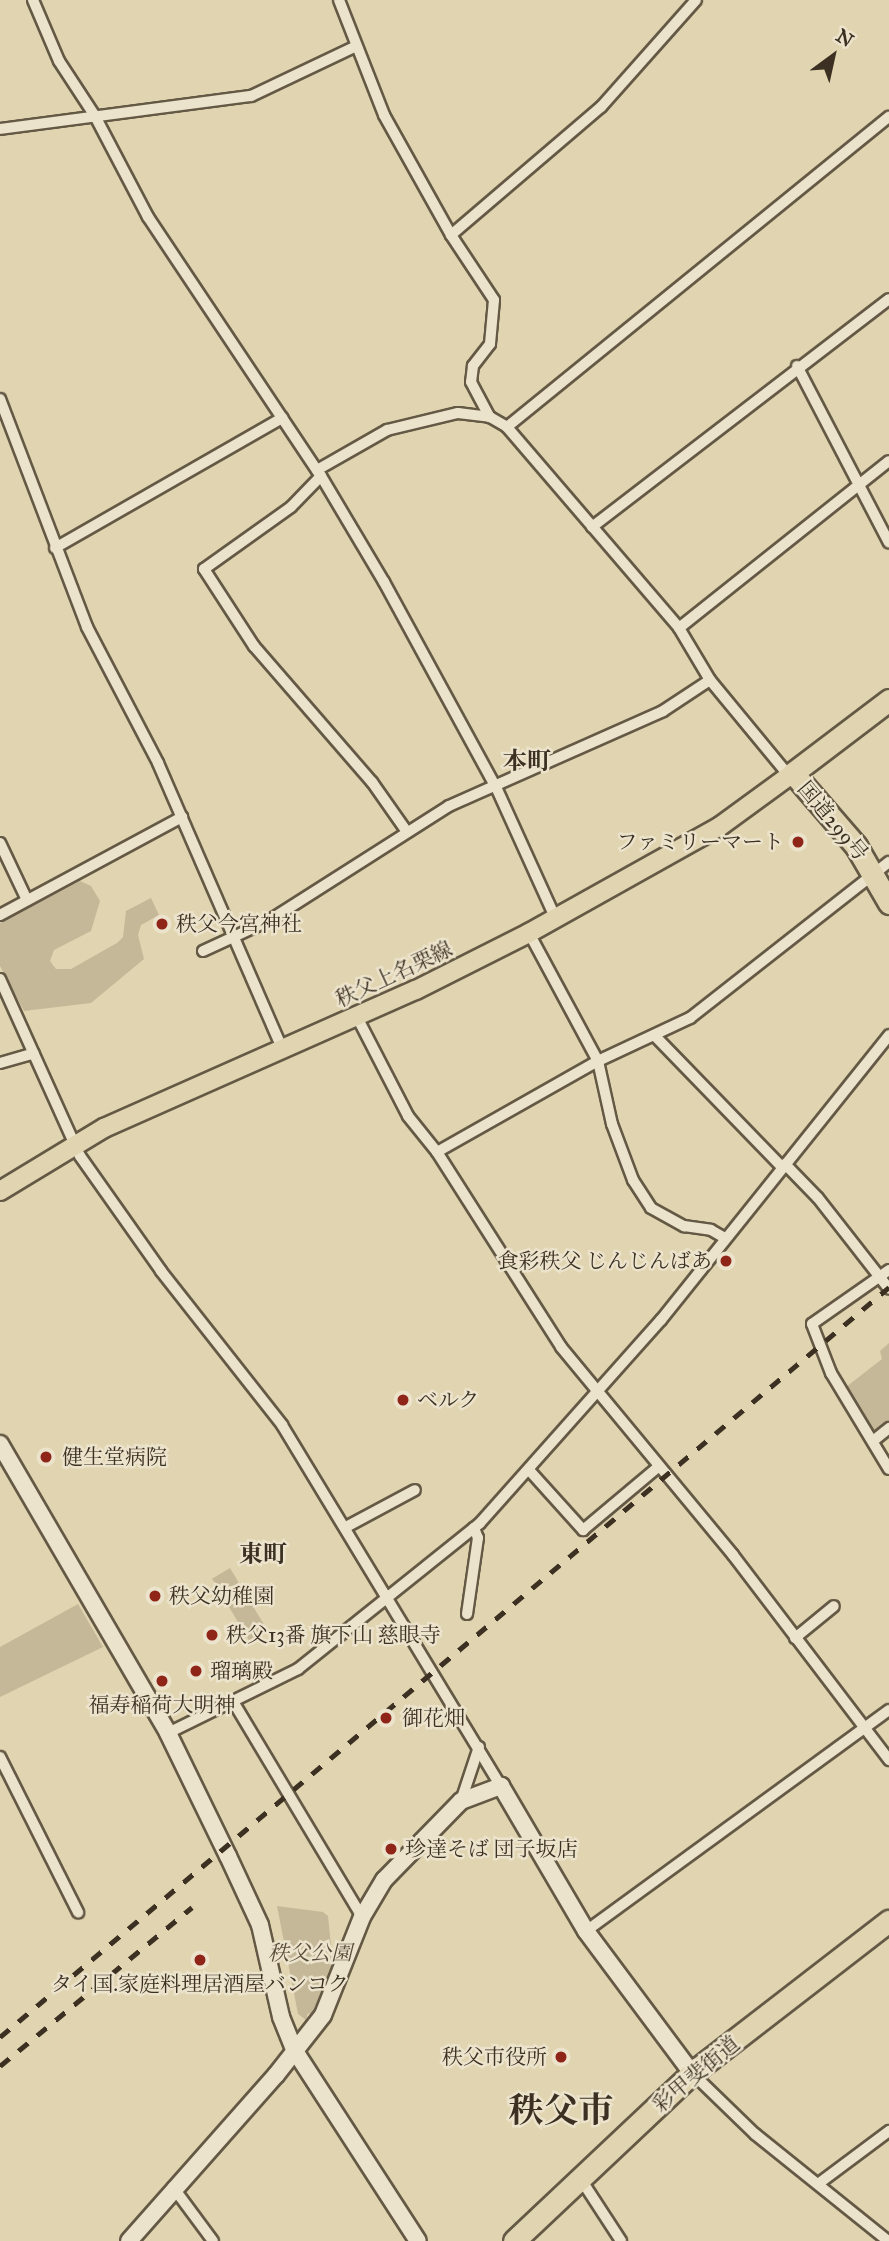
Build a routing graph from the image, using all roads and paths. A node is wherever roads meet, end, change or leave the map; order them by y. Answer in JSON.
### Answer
{"nodes":[{"id":1,"x":34,"y":0,"type":"edge"},
{"id":2,"x":339,"y":0,"type":"edge"},
{"id":3,"x":696,"y":0,"type":"edge"},
{"id":4,"x":354,"y":47,"type":"junction"},
{"id":5,"x":95,"y":116,"type":"junction"},
{"id":6,"x":889,"y":117,"type":"edge"},
{"id":7,"x":0,"y":129,"type":"edge"},
{"id":8,"x":451,"y":234,"type":"junction"},
{"id":9,"x":889,"y":299,"type":"edge"},
{"id":10,"x":796,"y":366,"type":"junction"},
{"id":11,"x":0,"y":400,"type":"edge"},
{"id":12,"x":4,"y":417,"type":"edge"},
{"id":13,"x":490,"y":417,"type":"junction"},
{"id":14,"x":282,"y":418,"type":"junction"},
{"id":15,"x":507,"y":427,"type":"junction"},
{"id":16,"x":889,"y":461,"type":"edge"},
{"id":17,"x":319,"y":473,"type":"junction"},
{"id":18,"x":861,"y":483,"type":"junction"},
{"id":19,"x":592,"y":527,"type":"junction"},
{"id":20,"x":889,"y":543,"type":"edge"},
{"id":21,"x":55,"y":548,"type":"junction"},
{"id":22,"x":679,"y":628,"type":"junction"},
{"id":23,"x":710,"y":680,"type":"junction"},
{"id":24,"x":889,"y":700,"type":"edge"},
{"id":25,"x":791,"y":775,"type":"junction"},
{"id":26,"x":496,"y":786,"type":"junction"},
{"id":27,"x":182,"y":817,"type":"junction"},
{"id":28,"x":407,"y":832,"type":"junction"},
{"id":29,"x":0,"y":843,"type":"edge"},
{"id":30,"x":882,"y":867,"type":"edge"},
{"id":31,"x":27,"y":900,"type":"junction"},
{"id":32,"x":889,"y":903,"type":"edge"},
{"id":33,"x":0,"y":915,"type":"edge"},
{"id":34,"x":556,"y":919,"type":"junction"},
{"id":35,"x":529,"y":933,"type":"junction"},
{"id":36,"x":235,"y":937,"type":"junction"},
{"id":37,"x":203,"y":951,"type":"dead end"},
{"id":38,"x":0,"y":979,"type":"edge"},
{"id":39,"x":357,"y":1017,"type":"junction"},
{"id":40,"x":889,"y":1034,"type":"edge"},
{"id":41,"x":655,"y":1036,"type":"junction"},
{"id":42,"x":283,"y":1050,"type":"junction"},
{"id":43,"x":34,"y":1054,"type":"junction"},
{"id":44,"x":598,"y":1061,"type":"junction"},
{"id":45,"x":0,"y":1063,"type":"edge"},
{"id":46,"x":73,"y":1143,"type":"junction"},
{"id":47,"x":437,"y":1152,"type":"junction"},
{"id":48,"x":783,"y":1165,"type":"junction"},
{"id":49,"x":0,"y":1191,"type":"edge"},
{"id":50,"x":725,"y":1238,"type":"junction"},
{"id":51,"x":885,"y":1273,"type":"edge"},
{"id":52,"x":889,"y":1289,"type":"edge"},
{"id":53,"x":597,"y":1393,"type":"junction"},
{"id":54,"x":889,"y":1428,"type":"edge"},
{"id":55,"x":873,"y":1441,"type":"junction"},
{"id":56,"x":0,"y":1444,"type":"edge"},
{"id":57,"x":658,"y":1467,"type":"junction"},
{"id":58,"x":889,"y":1469,"type":"edge"},
{"id":59,"x":529,"y":1470,"type":"junction"},
{"id":60,"x":415,"y":1490,"type":"dead end"},
{"id":61,"x":346,"y":1527,"type":"junction"},
{"id":62,"x":474,"y":1528,"type":"junction"},
{"id":63,"x":388,"y":1595,"type":"junction"},
{"id":64,"x":835,"y":1606,"type":"dead end"},
{"id":65,"x":467,"y":1614,"type":"dead end"},
{"id":66,"x":795,"y":1638,"type":"junction"},
{"id":67,"x":234,"y":1703,"type":"junction"},
{"id":68,"x":889,"y":1710,"type":"edge"},
{"id":69,"x":865,"y":1729,"type":"junction"},
{"id":70,"x":168,"y":1733,"type":"junction"},
{"id":71,"x":479,"y":1747,"type":"junction"},
{"id":72,"x":0,"y":1757,"type":"edge"},
{"id":73,"x":889,"y":1760,"type":"edge"},
{"id":74,"x":501,"y":1786,"type":"junction"},
{"id":75,"x":461,"y":1801,"type":"junction"},
{"id":76,"x":78,"y":1912,"type":"dead end"},
{"id":77,"x":362,"y":1917,"type":"junction"},
{"id":78,"x":889,"y":1921,"type":"edge"},
{"id":79,"x":586,"y":1931,"type":"junction"},
{"id":80,"x":295,"y":2051,"type":"junction"},
{"id":81,"x":692,"y":2073,"type":"junction"},
{"id":82,"x":889,"y":2131,"type":"edge"},
{"id":83,"x":580,"y":2178,"type":"junction"},
{"id":84,"x":818,"y":2184,"type":"junction"},
{"id":85,"x":173,"y":2187,"type":"junction"},
{"id":86,"x":517,"y":2240,"type":"edge"},
{"id":87,"x":129,"y":2241,"type":"edge"},
{"id":88,"x":214,"y":2241,"type":"edge"},
{"id":89,"x":418,"y":2241,"type":"edge"},
{"id":90,"x":621,"y":2241,"type":"edge"},
{"id":91,"x":888,"y":2241,"type":"edge"}],
"edges":[{"from":1,"to":5,"type":"street"},
{"from":2,"to":4,"type":"street"},
{"from":3,"to":8,"type":"street"},
{"from":4,"to":5,"type":"street"},
{"from":4,"to":8,"type":"street"},
{"from":5,"to":7,"type":"street"},
{"from":5,"to":14,"type":"street"},
{"from":6,"to":15,"type":"street"},
{"from":8,"to":13,"type":"street"},
{"from":9,"to":10,"type":"street"},
{"from":10,"to":18,"type":"street"},
{"from":10,"to":19,"type":"street"},
{"from":11,"to":12,"type":"street"},
{"from":12,"to":21,"type":"street"},
{"from":13,"to":15,"type":"street"},
{"from":13,"to":17,"type":"street"},
{"from":14,"to":17,"type":"street"},
{"from":14,"to":21,"type":"street"},
{"from":15,"to":19,"type":"street"},
{"from":16,"to":18,"type":"street"},
{"from":17,"to":26,"type":"street"},
{"from":17,"to":28,"type":"street"},
{"from":18,"to":20,"type":"street"},
{"from":18,"to":22,"type":"street"},
{"from":19,"to":22,"type":"street"},
{"from":21,"to":27,"type":"street"},
{"from":22,"to":23,"type":"street"},
{"from":23,"to":25,"type":"street"},
{"from":23,"to":26,"type":"street"},
{"from":24,"to":25,"type":"highway","name":"国道299号"},
{"from":25,"to":30,"type":"highway","name":"国道299号"},
{"from":25,"to":34,"type":"main road","name":"秩父上名栗線"},
{"from":26,"to":28,"type":"street"},
{"from":26,"to":34,"type":"street"},
{"from":27,"to":31,"type":"street"},
{"from":27,"to":36,"type":"street"},
{"from":28,"to":36,"type":"street"},
{"from":29,"to":31,"type":"street"},
{"from":30,"to":32,"type":"highway","name":"国道299号"},
{"from":30,"to":41,"type":"street"},
{"from":31,"to":33,"type":"street"},
{"from":34,"to":35,"type":"main road","name":"秩父上名栗線"},
{"from":35,"to":39,"type":"main road","name":"秩父上名栗線"},
{"from":35,"to":44,"type":"street"},
{"from":36,"to":37,"type":"street"},
{"from":36,"to":42,"type":"street"},
{"from":38,"to":43,"type":"street"},
{"from":39,"to":42,"type":"main road","name":"秩父上名栗線"},
{"from":39,"to":47,"type":"street"},
{"from":40,"to":48,"type":"street"},
{"from":41,"to":44,"type":"street"},
{"from":41,"to":48,"type":"street"},
{"from":42,"to":46,"type":"main road","name":"秩父上名栗線"},
{"from":43,"to":45,"type":"street"},
{"from":43,"to":46,"type":"street"},
{"from":44,"to":47,"type":"street"},
{"from":44,"to":50,"type":"street"},
{"from":46,"to":49,"type":"main road","name":"秩父上名栗線"},
{"from":46,"to":61,"type":"street"},
{"from":47,"to":53,"type":"street"},
{"from":48,"to":50,"type":"street"},
{"from":48,"to":51,"type":"street"},
{"from":50,"to":53,"type":"street"},
{"from":51,"to":52,"type":"street"},
{"from":51,"to":55,"type":"street"},
{"from":53,"to":57,"type":"street"},
{"from":53,"to":59,"type":"street"},
{"from":54,"to":55,"type":"street"},
{"from":55,"to":58,"type":"street"},
{"from":56,"to":70,"type":"street"},
{"from":57,"to":59,"type":"street"},
{"from":57,"to":66,"type":"street"},
{"from":59,"to":62,"type":"street"},
{"from":60,"to":61,"type":"street"},
{"from":61,"to":63,"type":"street"},
{"from":62,"to":63,"type":"street"},
{"from":62,"to":65,"type":"street"},
{"from":63,"to":67,"type":"street"},
{"from":63,"to":71,"type":"street"},
{"from":64,"to":66,"type":"street"},
{"from":66,"to":69,"type":"street"},
{"from":67,"to":70,"type":"street"},
{"from":67,"to":77,"type":"street"},
{"from":68,"to":69,"type":"street"},
{"from":69,"to":73,"type":"street"},
{"from":69,"to":79,"type":"street"},
{"from":70,"to":80,"type":"street"},
{"from":71,"to":74,"type":"street"},
{"from":71,"to":75,"type":"street"},
{"from":72,"to":76,"type":"street"},
{"from":74,"to":75,"type":"street"},
{"from":74,"to":79,"type":"street"},
{"from":75,"to":77,"type":"street"},
{"from":77,"to":80,"type":"street"},
{"from":78,"to":81,"type":"highway","name":"彩甲斐街道"},
{"from":79,"to":81,"type":"street"},
{"from":80,"to":85,"type":"street"},
{"from":80,"to":89,"type":"street"},
{"from":81,"to":83,"type":"highway","name":"彩甲斐街道"},
{"from":81,"to":84,"type":"street"},
{"from":82,"to":84,"type":"street"},
{"from":83,"to":86,"type":"highway","name":"彩甲斐街道"},
{"from":83,"to":90,"type":"street"},
{"from":84,"to":91,"type":"street"},
{"from":85,"to":87,"type":"street"},
{"from":85,"to":88,"type":"street"}]}
